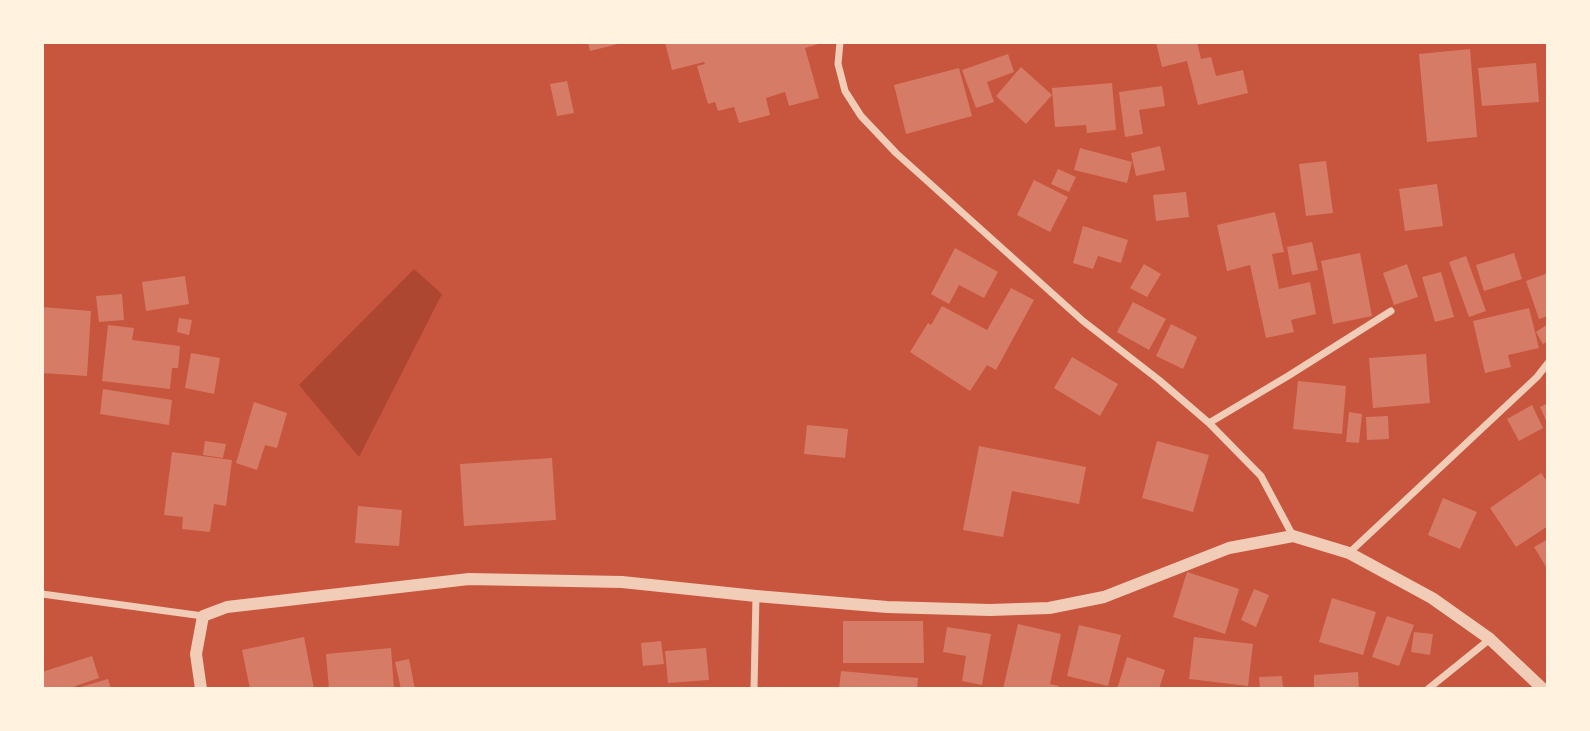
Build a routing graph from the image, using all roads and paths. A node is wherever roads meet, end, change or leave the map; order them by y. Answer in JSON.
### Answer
{"nodes":[{"id":1,"x":840,"y":42,"type":"edge"},
{"id":2,"x":1391,"y":312,"type":"dead end"},
{"id":3,"x":1548,"y":363,"type":"edge"},
{"id":4,"x":1209,"y":423,"type":"junction"},
{"id":5,"x":1293,"y":536,"type":"junction"},
{"id":6,"x":1349,"y":553,"type":"junction"},
{"id":7,"x":42,"y":594,"type":"edge"},
{"id":8,"x":757,"y":596,"type":"junction"},
{"id":9,"x":203,"y":616,"type":"junction"},
{"id":10,"x":1490,"y":639,"type":"junction"},
{"id":11,"x":201,"y":689,"type":"edge"},
{"id":12,"x":754,"y":689,"type":"edge"},
{"id":13,"x":1428,"y":689,"type":"edge"},
{"id":14,"x":1543,"y":689,"type":"edge"}],
"edges":[{"from":1,"to":4,"type":"street"},
{"from":2,"to":4,"type":"street"},
{"from":3,"to":6,"type":"street"},
{"from":4,"to":5,"type":"street"},
{"from":5,"to":6,"type":"street"},
{"from":5,"to":8,"type":"street"},
{"from":6,"to":10,"type":"street"},
{"from":7,"to":9,"type":"street"},
{"from":8,"to":9,"type":"street"},
{"from":8,"to":12,"type":"street"},
{"from":9,"to":11,"type":"street"},
{"from":10,"to":13,"type":"street"},
{"from":10,"to":14,"type":"street"}]}
